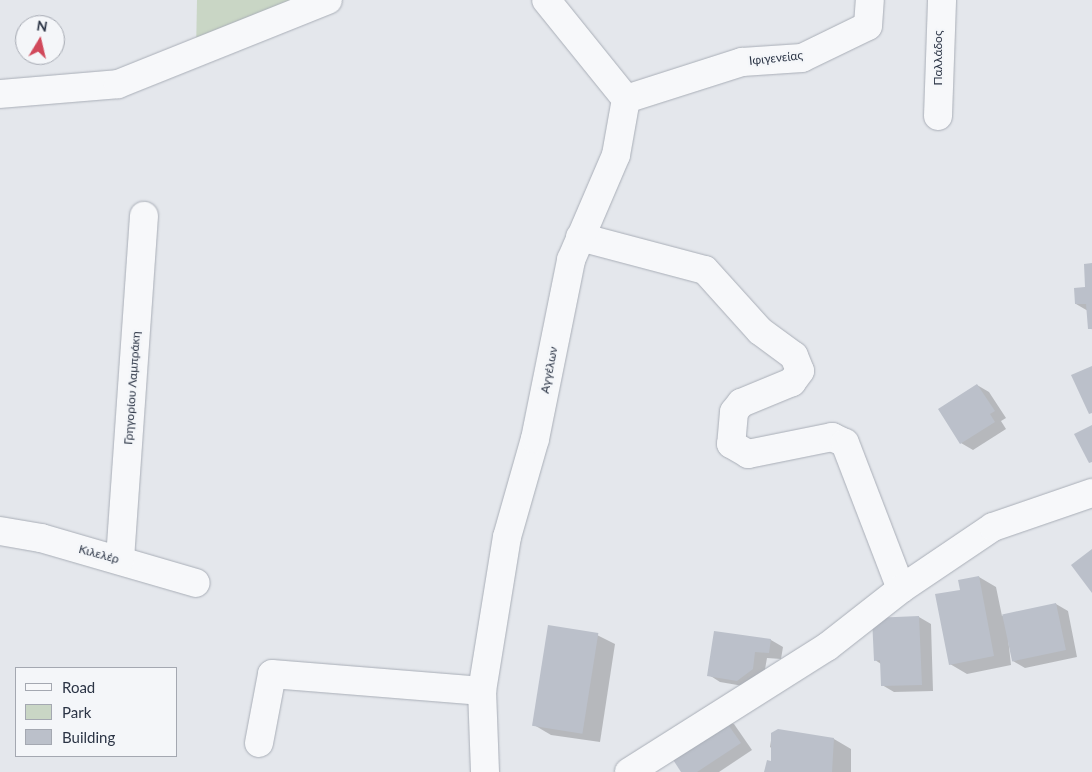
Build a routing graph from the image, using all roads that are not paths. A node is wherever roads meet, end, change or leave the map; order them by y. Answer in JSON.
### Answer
{"nodes":[{"id":1,"x":328,"y":0,"type":"edge"},
{"id":2,"x":546,"y":0,"type":"edge"},
{"id":3,"x":870,"y":0,"type":"edge"},
{"id":4,"x":942,"y":0,"type":"edge"},
{"id":5,"x":0,"y":94,"type":"edge"},
{"id":6,"x":626,"y":100,"type":"junction"},
{"id":7,"x":938,"y":116,"type":"dead end"},
{"id":8,"x":144,"y":216,"type":"dead end"},
{"id":9,"x":580,"y":237,"type":"junction"},
{"id":10,"x":1092,"y":493,"type":"edge"},
{"id":11,"x":0,"y":531,"type":"edge"},
{"id":12,"x":120,"y":559,"type":"junction"},
{"id":13,"x":196,"y":583,"type":"dead end"},
{"id":14,"x":901,"y":589,"type":"junction"},
{"id":15,"x":482,"y":691,"type":"junction"},
{"id":16,"x":259,"y":743,"type":"dead end"},
{"id":17,"x":485,"y":772,"type":"edge"},
{"id":18,"x":629,"y":772,"type":"edge"}],
"edges":[{"from":1,"to":5,"type":"street"},
{"from":2,"to":6,"type":"street"},
{"from":3,"to":6,"type":"street","name":"Ιφιγενείας"},
{"from":4,"to":7,"type":"street","name":"Παλλάδος"},
{"from":6,"to":9,"type":"street","name":"Αγγέλων"},
{"from":8,"to":12,"type":"street","name":"Γρηγορίου Λαμπράκη"},
{"from":9,"to":14,"type":"street"},
{"from":9,"to":15,"type":"street","name":"Αγγέλων"},
{"from":10,"to":14,"type":"street"},
{"from":11,"to":12,"type":"street","name":"Κιλελέρ"},
{"from":12,"to":13,"type":"street","name":"Κιλελέρ"},
{"from":14,"to":18,"type":"street"},
{"from":15,"to":16,"type":"street"},
{"from":15,"to":17,"type":"street","name":"Αγγέλων"}]}
